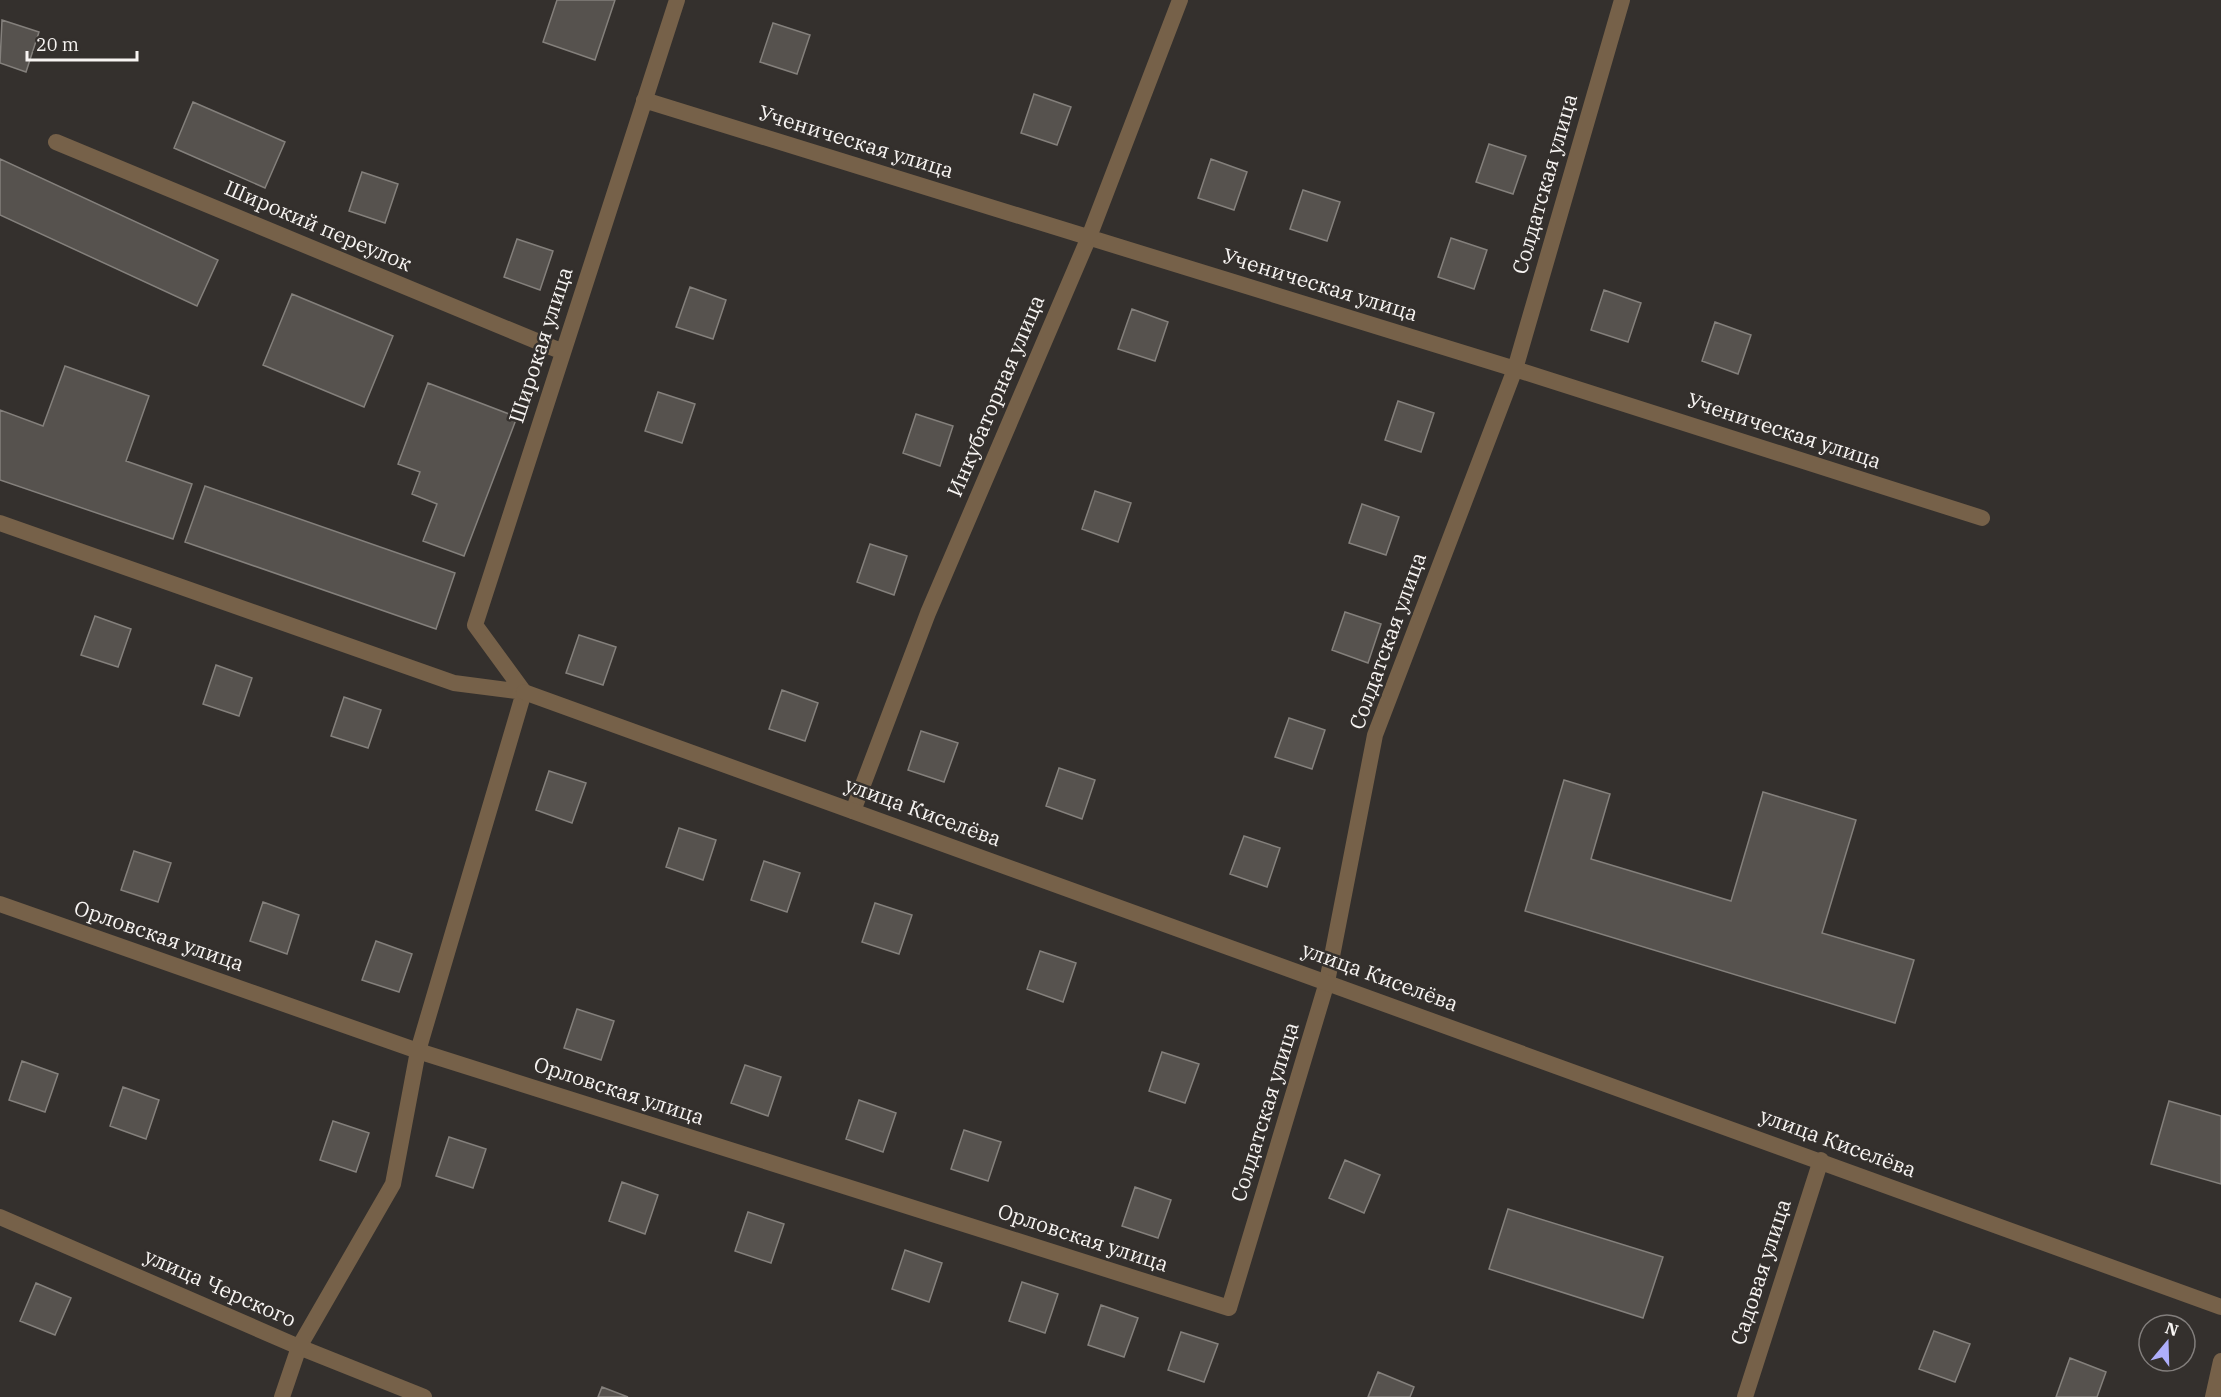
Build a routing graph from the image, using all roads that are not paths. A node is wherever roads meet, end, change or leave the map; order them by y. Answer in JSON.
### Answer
{"nodes":[{"id":1,"x":677,"y":0,"type":"edge"},
{"id":2,"x":1180,"y":0,"type":"edge"},
{"id":3,"x":1622,"y":0,"type":"edge"},
{"id":4,"x":644,"y":100,"type":"junction"},
{"id":5,"x":56,"y":142,"type":"dead end"},
{"id":6,"x":1089,"y":237,"type":"junction"},
{"id":7,"x":562,"y":352,"type":"junction"},
{"id":8,"x":1515,"y":369,"type":"junction"},
{"id":9,"x":1982,"y":518,"type":"dead end"},
{"id":10,"x":0,"y":523,"type":"edge"},
{"id":11,"x":524,"y":692,"type":"junction"},
{"id":12,"x":853,"y":811,"type":"junction"},
{"id":13,"x":0,"y":904,"type":"edge"},
{"id":14,"x":1327,"y":982,"type":"junction"},
{"id":15,"x":418,"y":1051,"type":"junction"},
{"id":16,"x":1821,"y":1160,"type":"junction"},
{"id":17,"x":0,"y":1216,"type":"edge"},
{"id":18,"x":2221,"y":1307,"type":"edge"},
{"id":19,"x":1229,"y":1308,"type":"joint"},
{"id":20,"x":299,"y":1347,"type":"junction"},
{"id":21,"x":2221,"y":1361,"type":"edge"},
{"id":22,"x":282,"y":1397,"type":"edge"},
{"id":23,"x":424,"y":1397,"type":"edge"},
{"id":24,"x":1745,"y":1397,"type":"edge"},
{"id":25,"x":2213,"y":1397,"type":"edge"}],
"edges":[{"from":1,"to":4,"type":"street","name":"Широкая улица"},
{"from":2,"to":6,"type":"street","name":"Инкубаторная улица"},
{"from":3,"to":8,"type":"street","name":"Солдатская улица"},
{"from":4,"to":6,"type":"street","name":"Ученическая улица"},
{"from":4,"to":7,"type":"street","name":"Широкая улица"},
{"from":5,"to":7,"type":"street","name":"Широкий переулок"},
{"from":6,"to":8,"type":"street","name":"Ученическая улица"},
{"from":6,"to":12,"type":"street","name":"Инкубаторная улица"},
{"from":7,"to":11,"type":"street","name":"Широкая улица"},
{"from":8,"to":9,"type":"street","name":"Ученическая улица"},
{"from":8,"to":14,"type":"street","name":"Солдатская улица"},
{"from":10,"to":11,"type":"street","name":"улица Киселёва"},
{"from":11,"to":12,"type":"street","name":"улица Киселёва"},
{"from":11,"to":15,"type":"street"},
{"from":12,"to":14,"type":"street","name":"улица Киселёва"},
{"from":13,"to":15,"type":"street","name":"Орловская улица"},
{"from":14,"to":16,"type":"street","name":"улица Киселёва"},
{"from":14,"to":19,"type":"street","name":"Солдатская улица"},
{"from":15,"to":19,"type":"street","name":"Орловская улица"},
{"from":15,"to":20,"type":"street"},
{"from":16,"to":18,"type":"street","name":"улица Киселёва"},
{"from":16,"to":24,"type":"street","name":"Садовая улица"},
{"from":17,"to":20,"type":"street","name":"улица Черского"},
{"from":20,"to":22,"type":"street"},
{"from":20,"to":23,"type":"street","name":"улица Черского"},
{"from":21,"to":25,"type":"street"}]}
